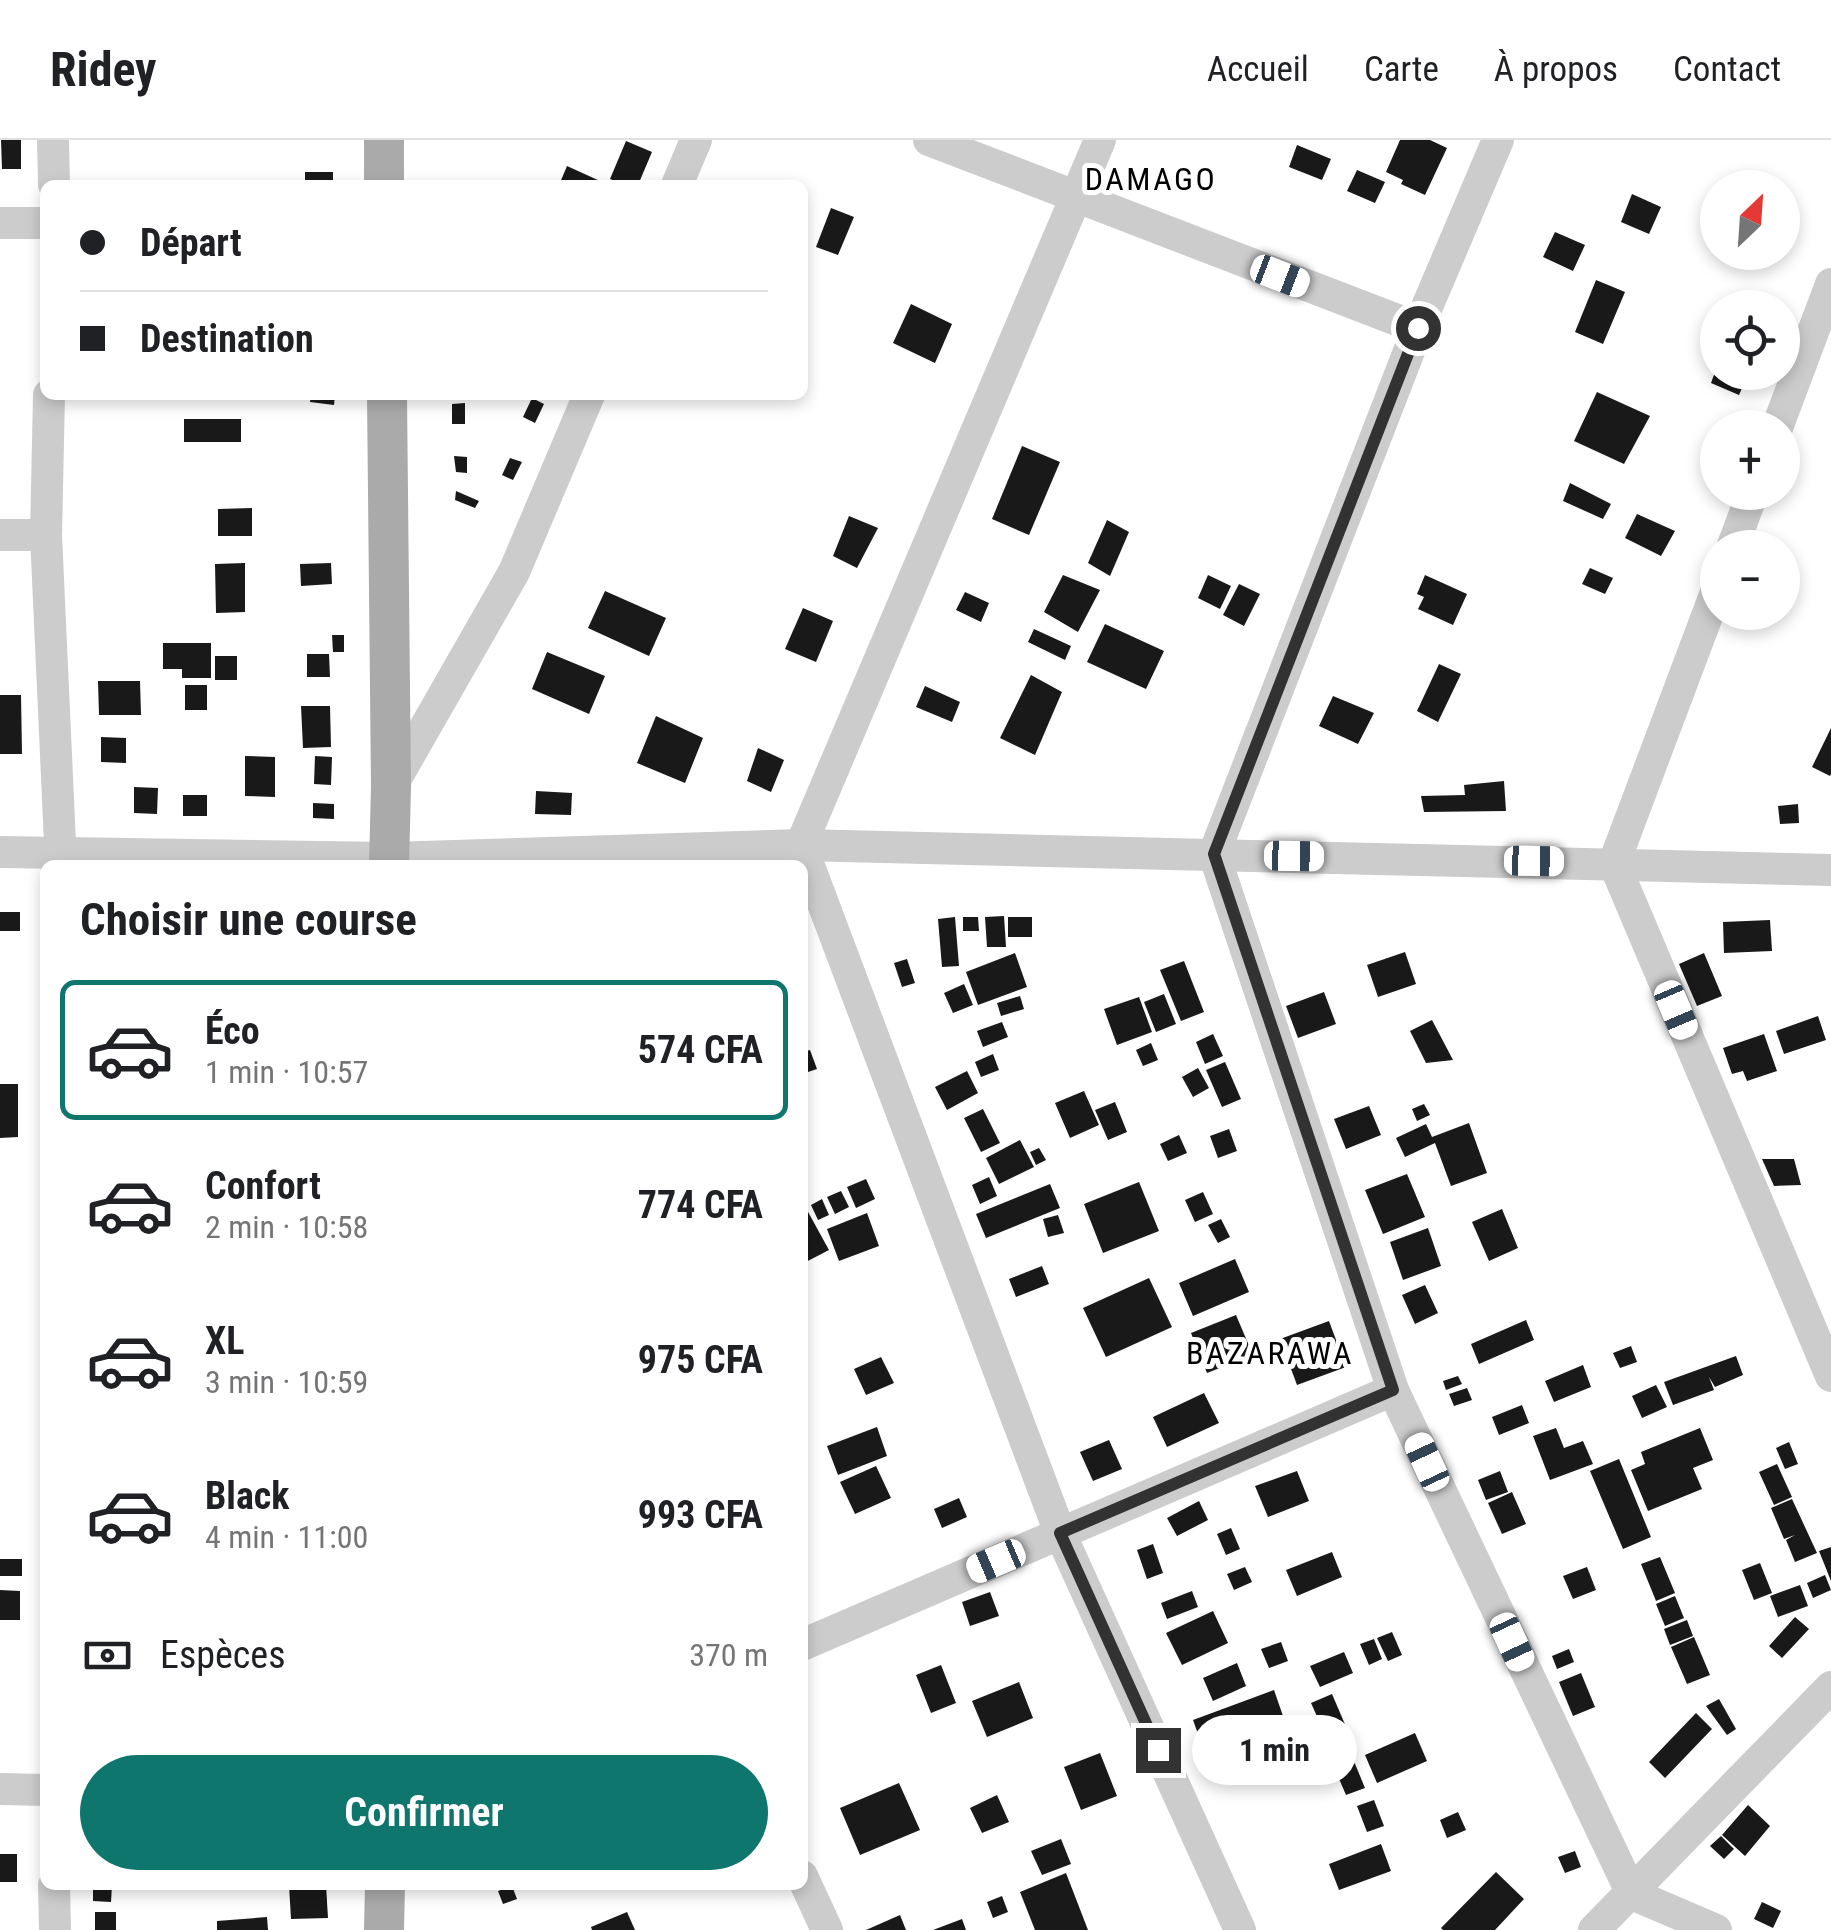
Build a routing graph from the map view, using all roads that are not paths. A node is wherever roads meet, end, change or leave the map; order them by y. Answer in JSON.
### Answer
{"nodes":[{"id":1,"x":53,"y":140,"type":"edge"},
{"id":2,"x":384,"y":140,"type":"edge"},
{"id":3,"x":696,"y":140,"type":"edge"},
{"id":4,"x":930,"y":140,"type":"edge"},
{"id":5,"x":1100,"y":140,"type":"edge"},
{"id":6,"x":1498,"y":140,"type":"edge"},
{"id":7,"x":54,"y":180,"type":"edge"},
{"id":8,"x":384,"y":180,"type":"edge"},
{"id":9,"x":679,"y":180,"type":"edge"},
{"id":10,"x":1074,"y":198,"type":"junction"},
{"id":11,"x":0,"y":223,"type":"edge"},
{"id":12,"x":40,"y":223,"type":"edge"},
{"id":13,"x":1831,"y":284,"type":"edge"},
{"id":14,"x":1418,"y":328,"type":"junction"},
{"id":15,"x":50,"y":400,"type":"edge"},
{"id":16,"x":387,"y":400,"type":"edge"},
{"id":17,"x":586,"y":400,"type":"edge"},
{"id":18,"x":1784,"y":410,"type":"edge"},
{"id":19,"x":0,"y":535,"type":"edge"},
{"id":20,"x":46,"y":535,"type":"junction"},
{"id":21,"x":1702,"y":630,"type":"edge"},
{"id":22,"x":391,"y":787,"type":"junction"},
{"id":23,"x":801,"y":845,"type":"junction"},
{"id":24,"x":0,"y":852,"type":"edge"},
{"id":25,"x":1214,"y":854,"type":"junction"},
{"id":26,"x":60,"y":858,"type":"edge"},
{"id":27,"x":224,"y":860,"type":"edge"},
{"id":28,"x":389,"y":860,"type":"edge"},
{"id":29,"x":437,"y":860,"type":"edge"},
{"id":30,"x":807,"y":860,"type":"edge"},
{"id":31,"x":1614,"y":863,"type":"junction"},
{"id":32,"x":808,"y":864,"type":"edge"},
{"id":33,"x":1831,"y":870,"type":"edge"},
{"id":34,"x":1831,"y":1376,"type":"edge"},
{"id":35,"x":1393,"y":1390,"type":"junction"},
{"id":36,"x":1060,"y":1533,"type":"junction"},
{"id":37,"x":808,"y":1642,"type":"edge"},
{"id":38,"x":1831,"y":1686,"type":"edge"},
{"id":39,"x":0,"y":1789,"type":"edge"},
{"id":40,"x":40,"y":1790,"type":"edge"},
{"id":41,"x":808,"y":1889,"type":"edge"},
{"id":42,"x":54,"y":1890,"type":"edge"},
{"id":43,"x":384,"y":1890,"type":"edge"},
{"id":44,"x":1632,"y":1894,"type":"junction"},
{"id":45,"x":55,"y":1930,"type":"edge"},
{"id":46,"x":384,"y":1930,"type":"edge"},
{"id":47,"x":827,"y":1930,"type":"edge"},
{"id":48,"x":1240,"y":1930,"type":"edge"},
{"id":49,"x":1594,"y":1930,"type":"edge"},
{"id":50,"x":1716,"y":1930,"type":"edge"}],
"edges":[{"from":1,"to":7,"type":"street"},
{"from":2,"to":8,"type":"main road"},
{"from":3,"to":9,"type":"street"},
{"from":4,"to":10,"type":"street"},
{"from":5,"to":10,"type":"street"},
{"from":6,"to":14,"type":"street"},
{"from":10,"to":14,"type":"street"},
{"from":10,"to":23,"type":"street"},
{"from":11,"to":12,"type":"street"},
{"from":13,"to":18,"type":"street"},
{"from":14,"to":25,"type":"street"},
{"from":15,"to":20,"type":"street"},
{"from":16,"to":22,"type":"main road"},
{"from":17,"to":22,"type":"street"},
{"from":19,"to":20,"type":"street"},
{"from":20,"to":26,"type":"street"},
{"from":21,"to":31,"type":"street"},
{"from":22,"to":28,"type":"main road"},
{"from":23,"to":25,"type":"street"},
{"from":23,"to":29,"type":"street"},
{"from":23,"to":30,"type":"street"},
{"from":24,"to":26,"type":"street"},
{"from":25,"to":31,"type":"street"},
{"from":25,"to":35,"type":"street"},
{"from":26,"to":27,"type":"street"},
{"from":31,"to":33,"type":"street"},
{"from":31,"to":34,"type":"street"},
{"from":32,"to":36,"type":"street"},
{"from":35,"to":36,"type":"street"},
{"from":35,"to":44,"type":"street"},
{"from":36,"to":37,"type":"street"},
{"from":36,"to":48,"type":"street"},
{"from":38,"to":44,"type":"street"},
{"from":39,"to":40,"type":"street"},
{"from":41,"to":47,"type":"street"},
{"from":42,"to":45,"type":"street"},
{"from":43,"to":46,"type":"main road"},
{"from":44,"to":49,"type":"street"},
{"from":44,"to":50,"type":"street"}]}
